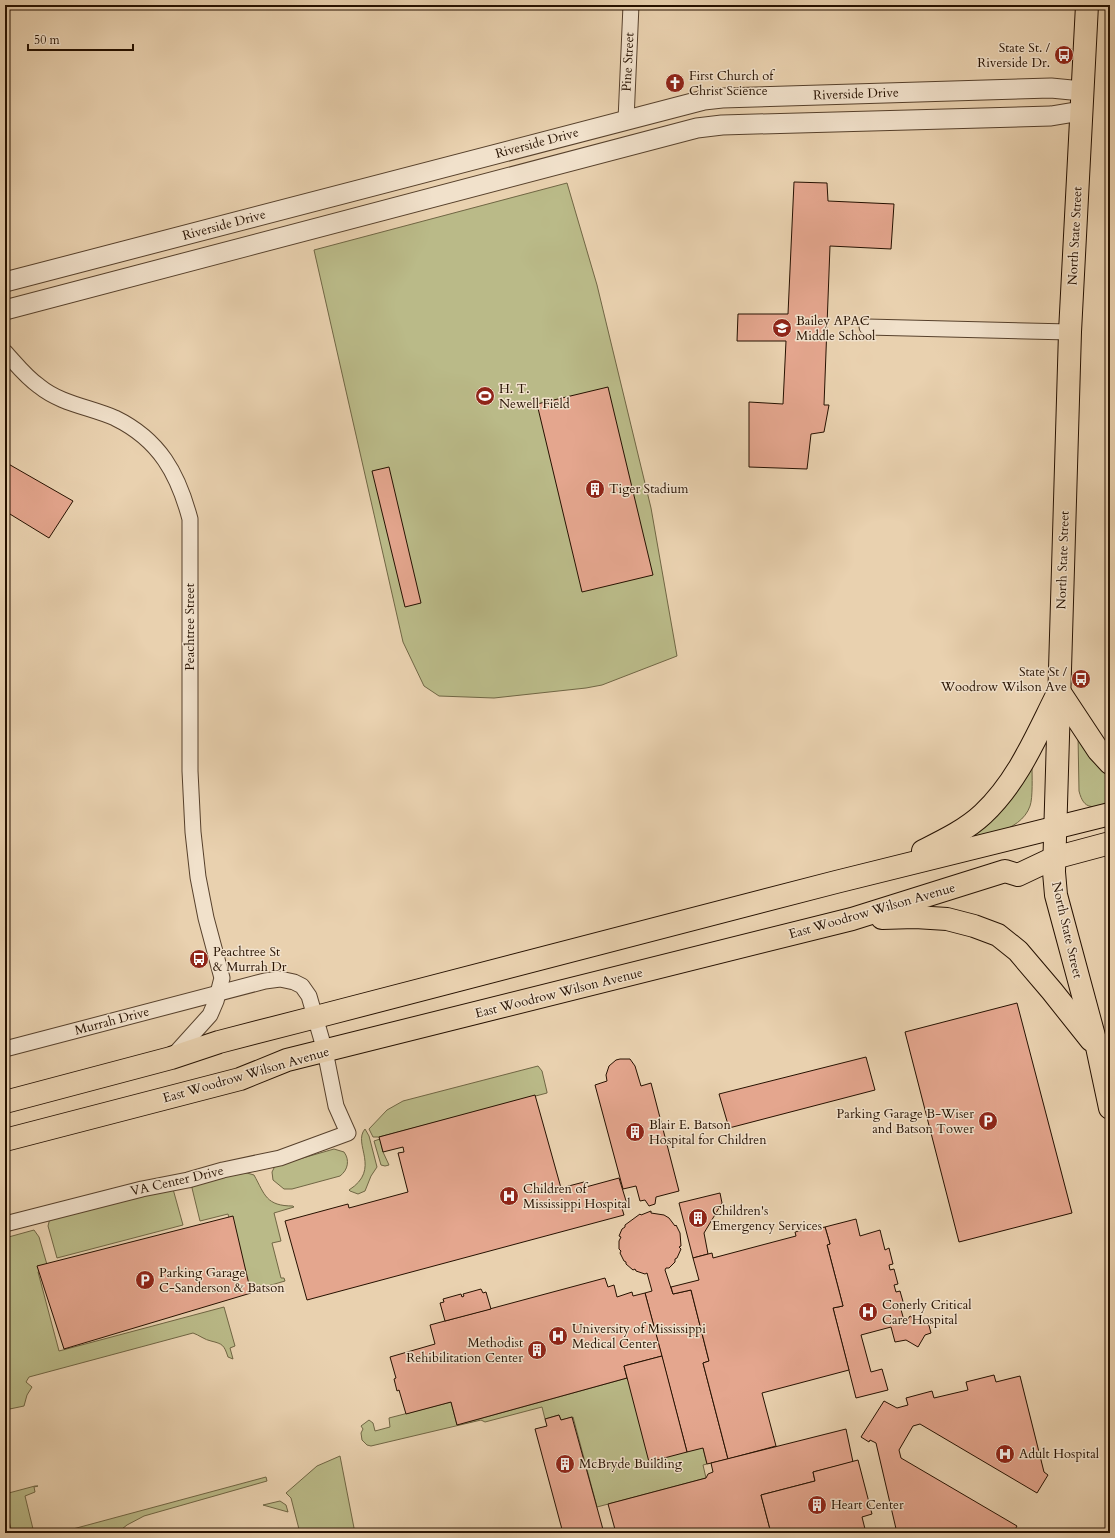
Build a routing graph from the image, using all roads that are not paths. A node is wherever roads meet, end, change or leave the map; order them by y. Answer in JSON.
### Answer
{"nodes":[{"id":1,"x":631,"y":5,"type":"edge"},
{"id":2,"x":1087,"y":5,"type":"edge"},
{"id":3,"x":1081,"y":101,"type":"junction"},
{"id":4,"x":626,"y":120,"type":"junction"},
{"id":5,"x":5,"y":282,"type":"edge"},
{"id":6,"x":5,"y":310,"type":"edge"},
{"id":7,"x":867,"y":327,"type":"dead end"},
{"id":8,"x":1070,"y":332,"type":"junction"},
{"id":9,"x":5,"y":352,"type":"edge"},
{"id":10,"x":1059,"y":691,"type":"junction"},
{"id":11,"x":1110,"y":763,"type":"edge"},
{"id":12,"x":1110,"y":814,"type":"edge"},
{"id":13,"x":1054,"y":829,"type":"junction"},
{"id":14,"x":1110,"y":843,"type":"edge"},
{"id":15,"x":1054,"y":858,"type":"junction"},
{"id":16,"x":889,"y":869,"type":"junction"},
{"id":17,"x":852,"y":919,"type":"junction"},
{"id":18,"x":218,"y":993,"type":"junction"},
{"id":19,"x":316,"y":1016,"type":"junction"},
{"id":20,"x":1097,"y":1047,"type":"junction"},
{"id":21,"x":5,"y":1049,"type":"edge"},
{"id":22,"x":325,"y":1051,"type":"junction"},
{"id":23,"x":171,"y":1058,"type":"junction"},
{"id":24,"x":5,"y":1102,"type":"edge"},
{"id":25,"x":1110,"y":1108,"type":"edge"},
{"id":26,"x":5,"y":1140,"type":"edge"},
{"id":27,"x":5,"y":1224,"type":"edge"}],
"edges":[{"from":1,"to":4,"type":"street","name":"Pine Street"},
{"from":2,"to":3,"type":"main road","name":"North State Street"},
{"from":3,"to":4,"type":"street","name":"Riverside Drive"},
{"from":3,"to":6,"type":"street","name":"Riverside Drive"},
{"from":3,"to":8,"type":"main road","name":"North State Street"},
{"from":4,"to":5,"type":"street","name":"Riverside Drive"},
{"from":7,"to":8,"type":"street"},
{"from":8,"to":10,"type":"main road","name":"North State Street"},
{"from":9,"to":18,"type":"street","name":"Peachtree Street"},
{"from":10,"to":11,"type":"main road"},
{"from":10,"to":13,"type":"main road","name":"North State Street"},
{"from":10,"to":16,"type":"main road"},
{"from":12,"to":13,"type":"main road"},
{"from":13,"to":15,"type":"main road","name":"North State Street"},
{"from":13,"to":16,"type":"main road"},
{"from":14,"to":15,"type":"main road","name":"East Woodrow Wilson Avenue"},
{"from":15,"to":17,"type":"main road","name":"East Woodrow Wilson Avenue"},
{"from":15,"to":20,"type":"main road","name":"North State Street"},
{"from":16,"to":19,"type":"main road"},
{"from":17,"to":20,"type":"main road"},
{"from":17,"to":22,"type":"main road","name":"East Woodrow Wilson Avenue"},
{"from":18,"to":19,"type":"street"},
{"from":18,"to":21,"type":"street","name":"Murrah Drive"},
{"from":18,"to":23,"type":"street","name":"Peachtree Street"},
{"from":19,"to":22,"type":"street"},
{"from":19,"to":23,"type":"main road"},
{"from":20,"to":25,"type":"main road","name":"North State Street"},
{"from":22,"to":26,"type":"main road","name":"East Woodrow Wilson Avenue"},
{"from":22,"to":27,"type":"street","name":"VA Center Drive"},
{"from":23,"to":24,"type":"main road"}]}
